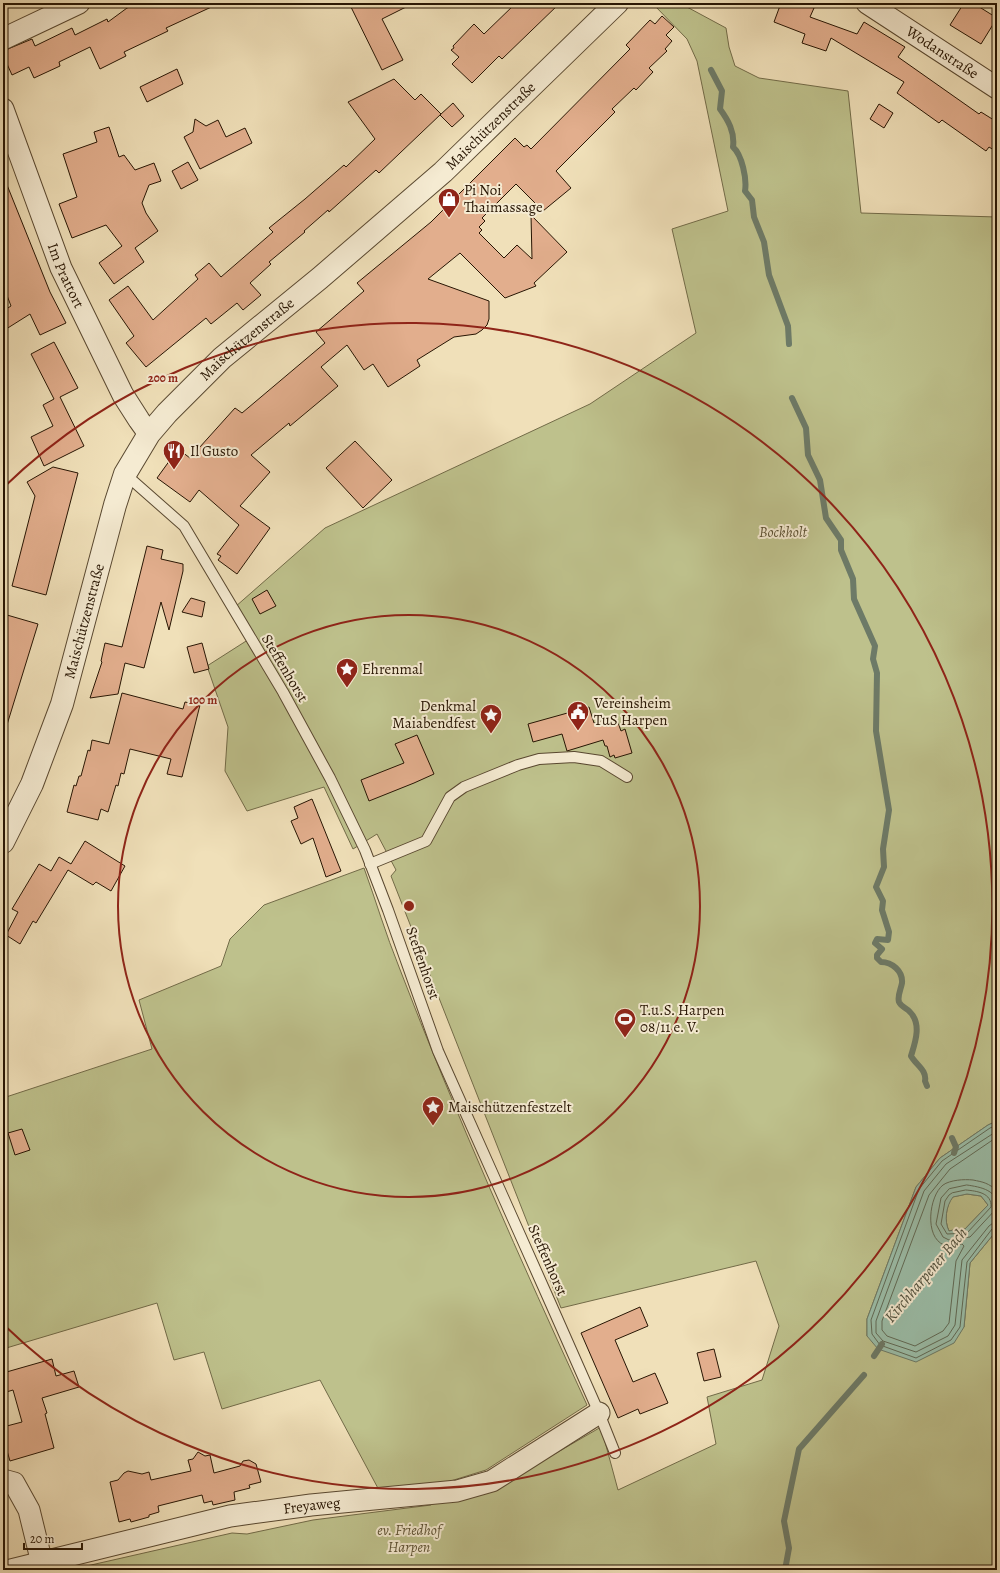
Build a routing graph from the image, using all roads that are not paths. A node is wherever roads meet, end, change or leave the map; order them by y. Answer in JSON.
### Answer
{"nodes":[{"id":1,"x":79,"y":3,"type":"edge"},
{"id":2,"x":617,"y":3,"type":"edge"},
{"id":3,"x":867,"y":3,"type":"edge"},
{"id":4,"x":3,"y":39,"type":"edge"},
{"id":5,"x":997,"y":88,"type":"edge"},
{"id":6,"x":3,"y":109,"type":"edge"},
{"id":7,"x":149,"y":434,"type":"junction"},
{"id":8,"x":126,"y":474,"type":"junction"},
{"id":9,"x":627,"y":777,"type":"dead end"},
{"id":10,"x":3,"y":842,"type":"edge"},
{"id":11,"x":370,"y":864,"type":"junction"},
{"id":12,"x":599,"y":1413,"type":"junction"},
{"id":13,"x":615,"y":1453,"type":"dead end"},
{"id":14,"x":3,"y":1480,"type":"edge"},
{"id":15,"x":42,"y":1563,"type":"junction"},
{"id":16,"x":11,"y":1570,"type":"edge"}],
"edges":[{"from":1,"to":4,"type":"street"},
{"from":2,"to":7,"type":"street","name":"Maischützenstraße"},
{"from":3,"to":5,"type":"street","name":"Wodanstraße"},
{"from":6,"to":7,"type":"street","name":"Im Prattort"},
{"from":7,"to":8,"type":"street","name":"Maischützenstraße"},
{"from":8,"to":10,"type":"street","name":"Maischützenstraße"},
{"from":8,"to":11,"type":"lane","name":"Steffenhorst"},
{"from":9,"to":11,"type":"lane"},
{"from":11,"to":12,"type":"lane","name":"Steffenhorst"},
{"from":12,"to":13,"type":"lane","name":"Steffenhorst"},
{"from":12,"to":15,"type":"street","name":"Freyaweg"},
{"from":14,"to":15,"type":"street"},
{"from":15,"to":16,"type":"street","name":"Freyaweg"}]}
